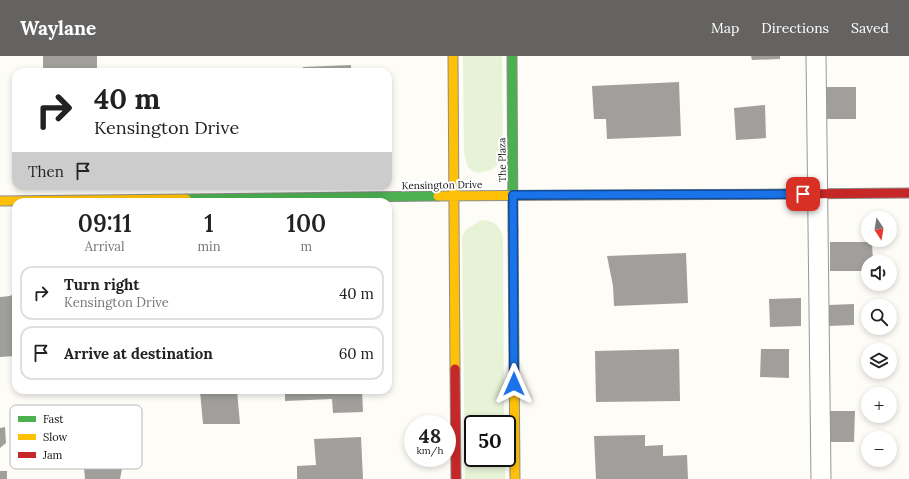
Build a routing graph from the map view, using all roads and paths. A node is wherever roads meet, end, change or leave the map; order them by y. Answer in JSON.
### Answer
{"nodes":[{"id":1,"x":453,"y":56,"type":"edge"},
{"id":2,"x":512,"y":56,"type":"edge"},
{"id":3,"x":816,"y":56,"type":"edge"},
{"id":4,"x":909,"y":193,"type":"edge"},
{"id":5,"x":818,"y":194,"type":"junction"},
{"id":6,"x":513,"y":195,"type":"junction"},
{"id":7,"x":454,"y":196,"type":"junction"},
{"id":8,"x":272,"y":198,"type":"edge"},
{"id":9,"x":0,"y":201,"type":"edge"},
{"id":10,"x":12,"y":201,"type":"edge"},
{"id":11,"x":456,"y":479,"type":"edge"},
{"id":12,"x":515,"y":479,"type":"edge"},
{"id":13,"x":821,"y":479,"type":"edge"}],
"edges":[{"from":1,"to":7,"type":"street"},
{"from":2,"to":6,"type":"street","name":"The Plaza"},
{"from":3,"to":5,"type":"lane"},
{"from":4,"to":5,"type":"street","name":"Kensington Drive"},
{"from":5,"to":6,"type":"street","name":"Kensington Drive"},
{"from":5,"to":13,"type":"lane"},
{"from":6,"to":7,"type":"street","name":"Kensington Drive"},
{"from":6,"to":12,"type":"street","name":"The Plaza"},
{"from":7,"to":8,"type":"street","name":"Kensington Drive"},
{"from":7,"to":11,"type":"street"},
{"from":9,"to":10,"type":"street","name":"Kensington Drive"}]}
